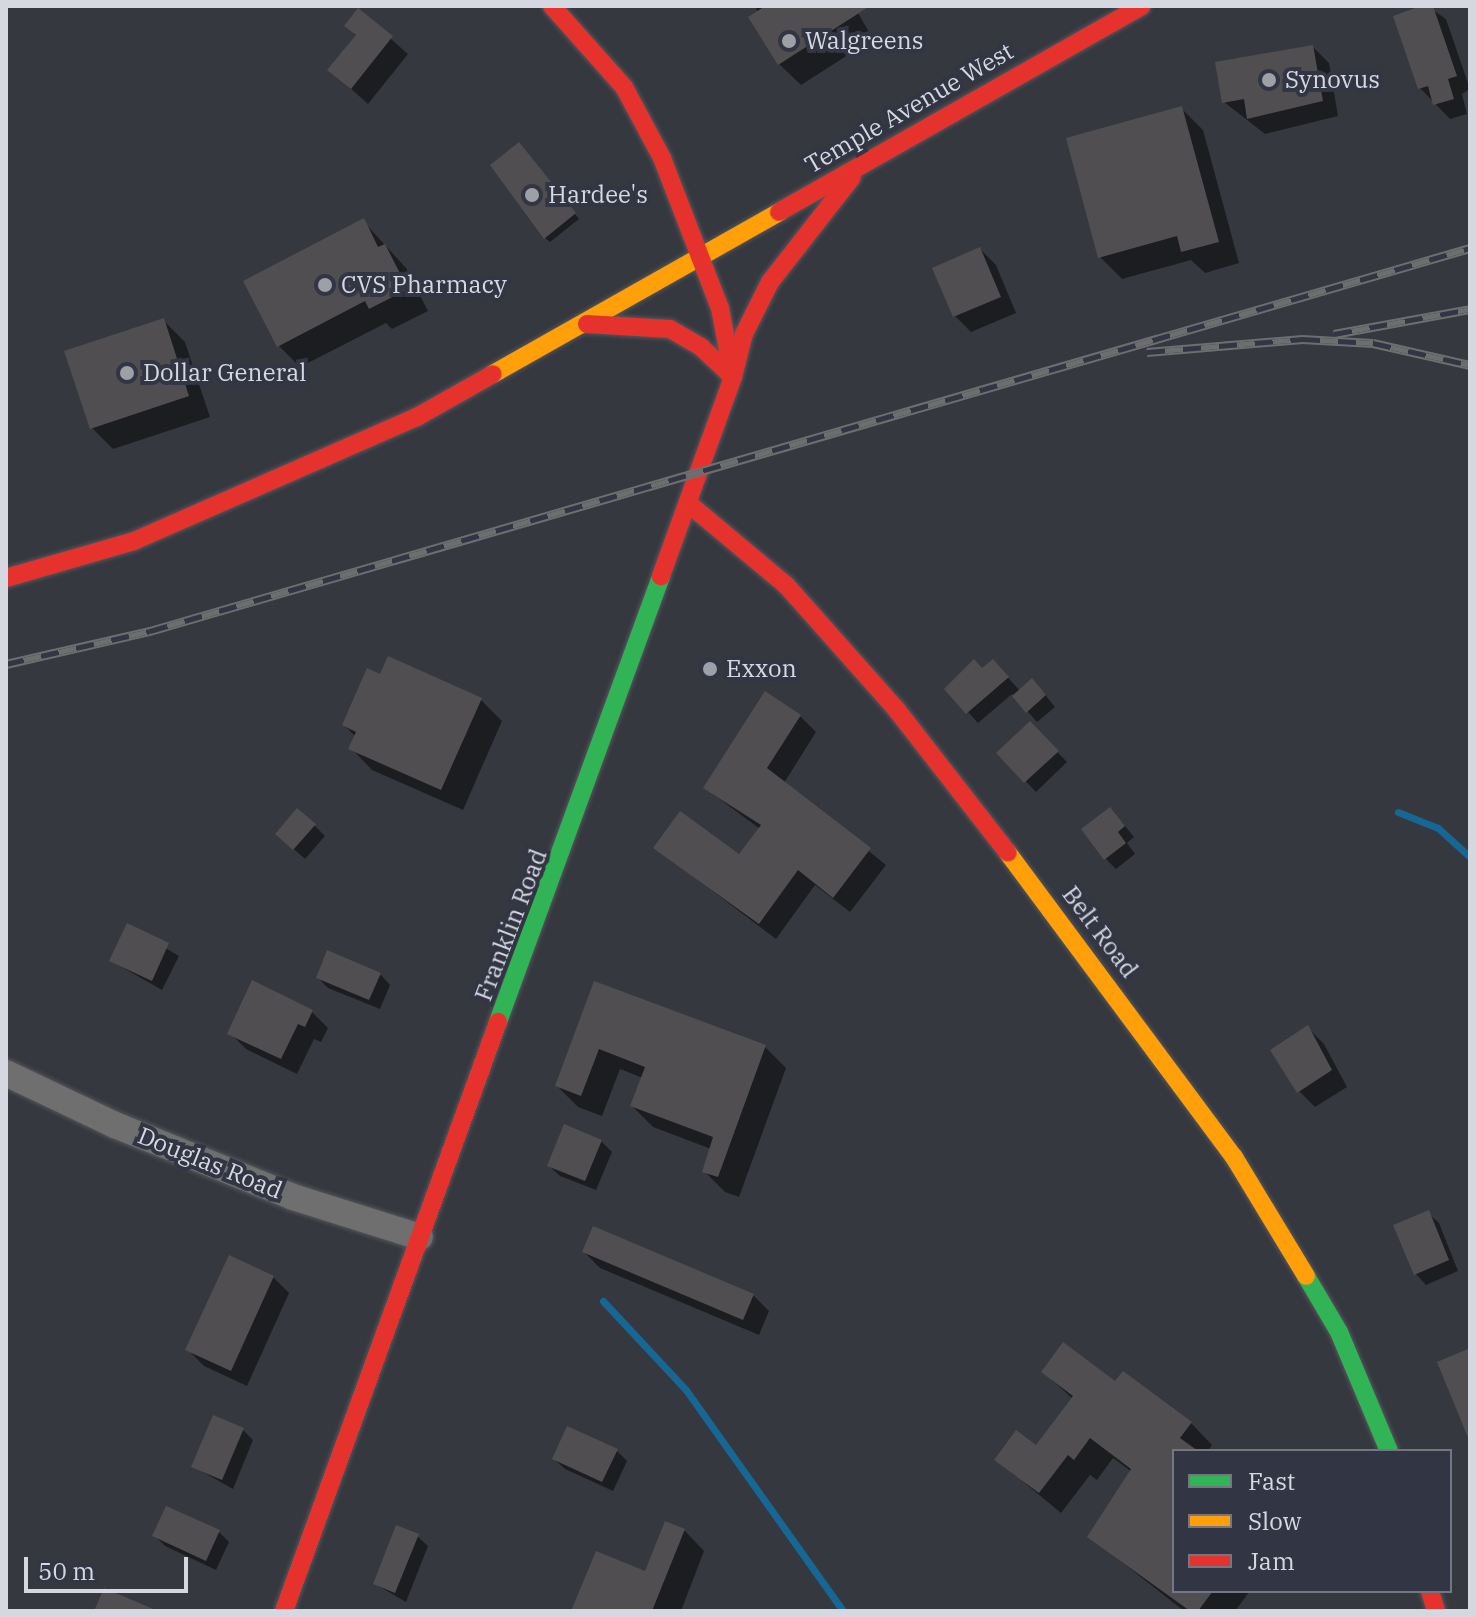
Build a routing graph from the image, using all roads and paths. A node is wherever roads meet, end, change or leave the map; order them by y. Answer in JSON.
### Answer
{"nodes":[{"id":1,"x":552,"y":6,"type":"edge"},
{"id":2,"x":1141,"y":6,"type":"edge"},
{"id":3,"x":860,"y":167,"type":"junction"},
{"id":4,"x":701,"y":251,"type":"junction"},
{"id":5,"x":587,"y":324,"type":"junction"},
{"id":6,"x":733,"y":377,"type":"junction"},
{"id":7,"x":689,"y":504,"type":"junction"},
{"id":8,"x":6,"y":578,"type":"edge"},
{"id":9,"x":6,"y":1073,"type":"edge"},
{"id":10,"x":420,"y":1237,"type":"junction"},
{"id":11,"x":1388,"y":1449,"type":"edge"},
{"id":12,"x":284,"y":1611,"type":"edge"}],
"edges":[{"from":1,"to":4,"type":"main road","name":"Franklin Road"},
{"from":2,"to":3,"type":"main road","name":"Temple Avenue West"},
{"from":3,"to":4,"type":"main road","name":"Temple Avenue West"},
{"from":3,"to":6,"type":"main road"},
{"from":4,"to":5,"type":"main road","name":"Temple Avenue West"},
{"from":4,"to":6,"type":"main road","name":"Franklin Road"},
{"from":5,"to":6,"type":"main road"},
{"from":5,"to":8,"type":"main road","name":"Temple Avenue West"},
{"from":6,"to":7,"type":"main road","name":"Franklin Road"},
{"from":7,"to":10,"type":"main road","name":"Franklin Road"},
{"from":7,"to":11,"type":"main road","name":"Belt Road"},
{"from":9,"to":10,"type":"street","name":"Douglas Road"},
{"from":10,"to":12,"type":"main road","name":"Franklin Road"}]}
